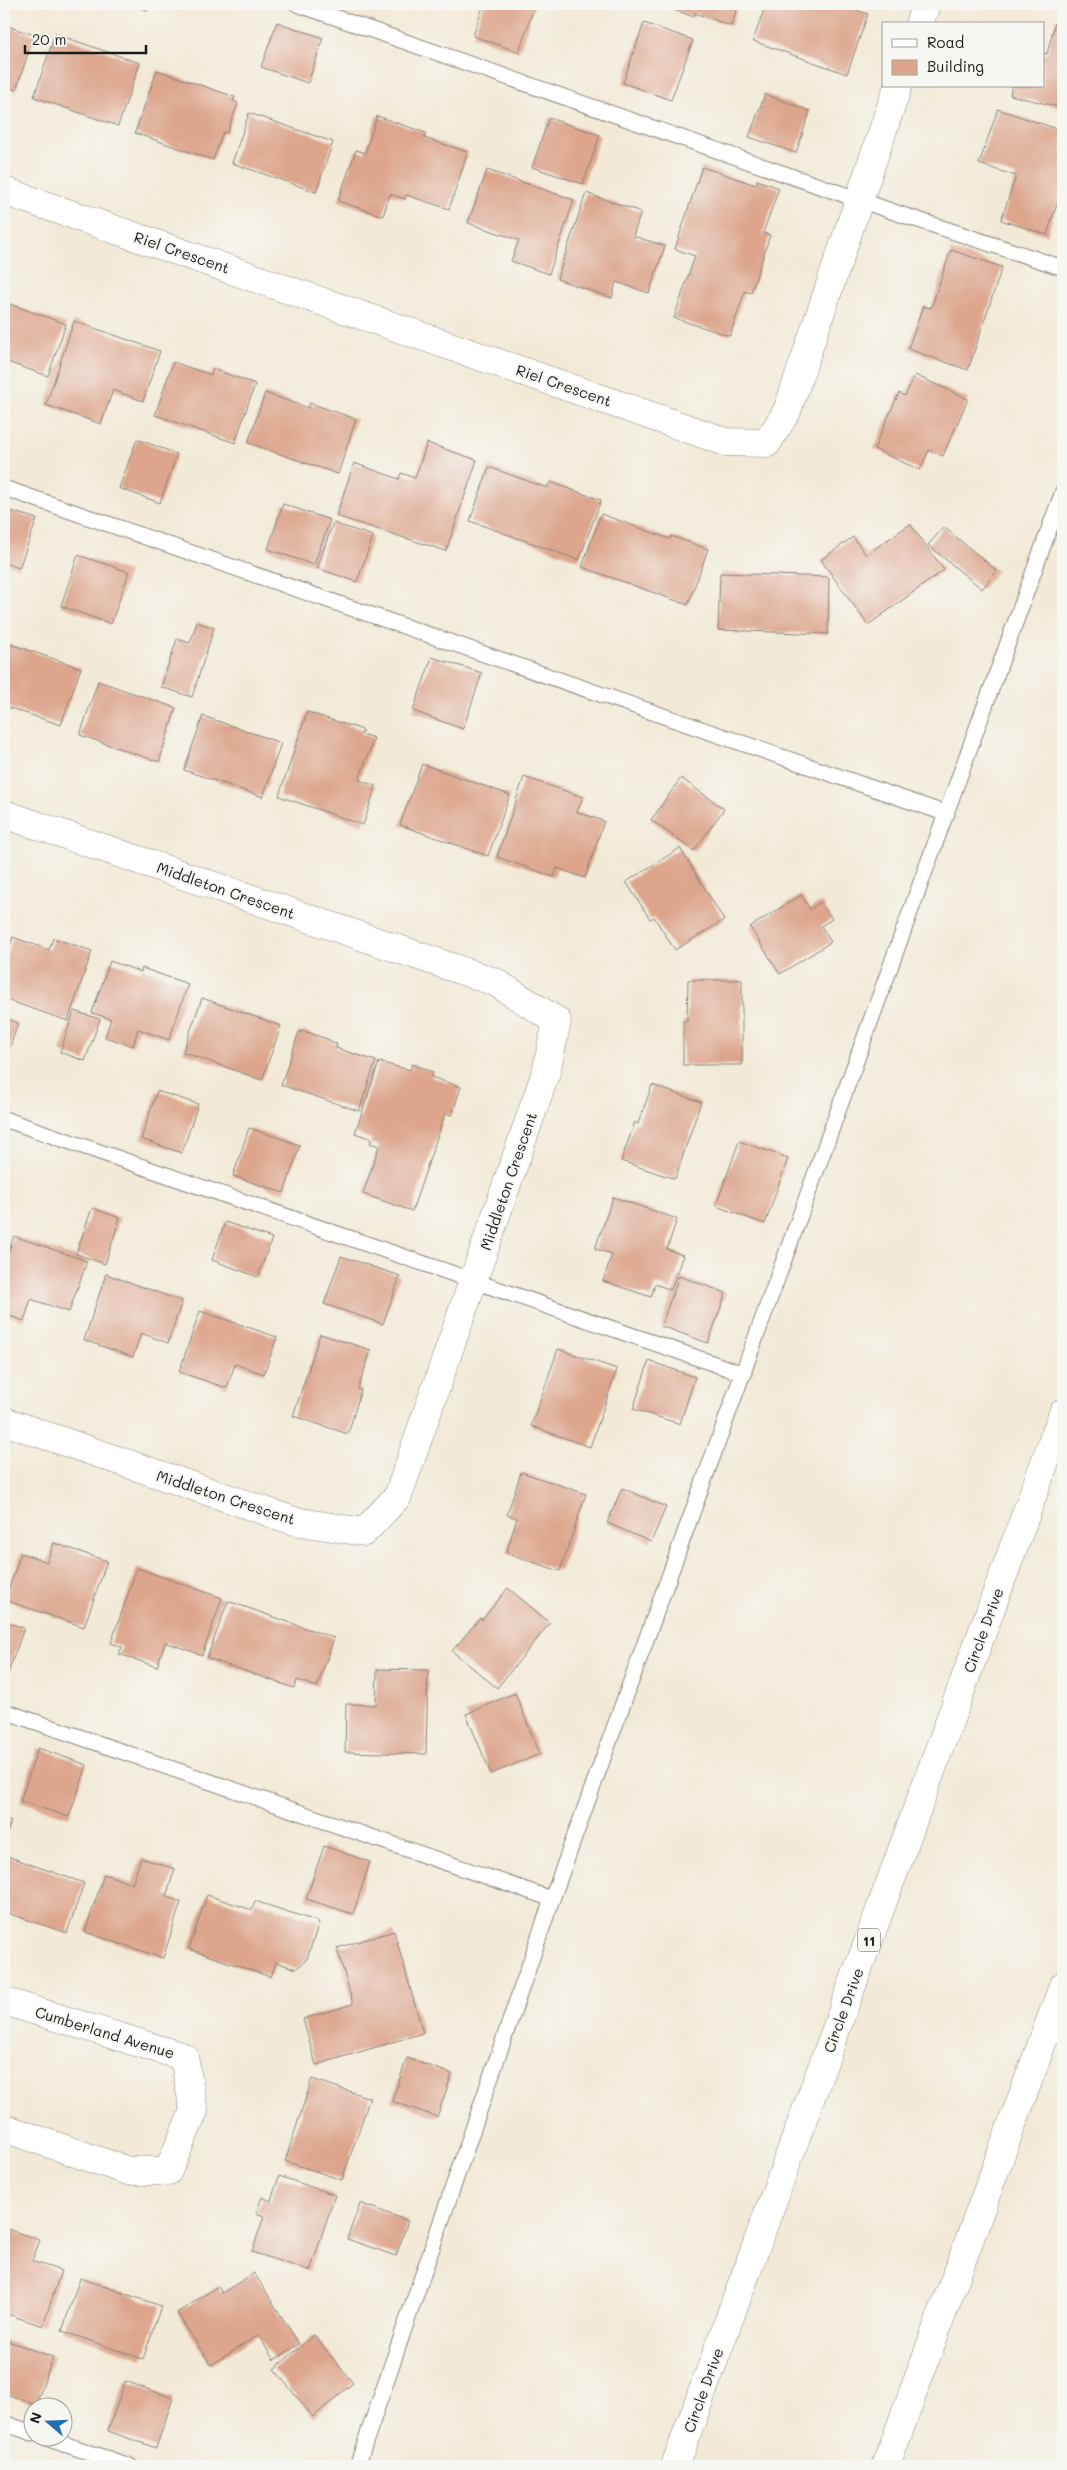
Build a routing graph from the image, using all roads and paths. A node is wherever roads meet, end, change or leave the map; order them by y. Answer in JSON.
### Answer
{"nodes":[{"id":1,"x":296,"y":4,"type":"edge"},
{"id":2,"x":926,"y":4,"type":"edge"},
{"id":3,"x":920,"y":22,"type":"edge"},
{"id":4,"x":897,"y":88,"type":"edge"},
{"id":5,"x":4,"y":191,"type":"edge"},
{"id":6,"x":858,"y":199,"type":"junction"},
{"id":7,"x":1063,"y":268,"type":"edge"},
{"id":8,"x":4,"y":488,"type":"edge"},
{"id":9,"x":1063,"y":491,"type":"edge"},
{"id":10,"x":4,"y":814,"type":"edge"},
{"id":11,"x":947,"y":814,"type":"junction"},
{"id":12,"x":4,"y":1119,"type":"edge"},
{"id":13,"x":473,"y":1280,"type":"junction"},
{"id":14,"x":744,"y":1374,"type":"junction"},
{"id":15,"x":1063,"y":1413,"type":"edge"},
{"id":16,"x":4,"y":1421,"type":"edge"},
{"id":17,"x":4,"y":1711,"type":"edge"},
{"id":18,"x":552,"y":1899,"type":"junction"},
{"id":19,"x":1063,"y":1986,"type":"edge"},
{"id":20,"x":4,"y":2001,"type":"edge"},
{"id":21,"x":4,"y":2128,"type":"edge"},
{"id":22,"x":4,"y":2423,"type":"edge"},
{"id":23,"x":22,"y":2429,"type":"edge"},
{"id":24,"x":72,"y":2447,"type":"edge"},
{"id":25,"x":130,"y":2466,"type":"edge"},
{"id":26,"x":357,"y":2466,"type":"edge"},
{"id":27,"x":675,"y":2466,"type":"edge"},
{"id":28,"x":886,"y":2466,"type":"edge"}],
"edges":[{"from":1,"to":6,"type":"lane"},
{"from":2,"to":3,"type":"main road"},
{"from":4,"to":6,"type":"main road","name":"Riel Crescent"},
{"from":5,"to":6,"type":"main road","name":"Riel Crescent"},
{"from":6,"to":7,"type":"lane"},
{"from":8,"to":11,"type":"lane"},
{"from":9,"to":11,"type":"lane"},
{"from":10,"to":13,"type":"main road","name":"Middleton Crescent"},
{"from":11,"to":14,"type":"lane"},
{"from":12,"to":13,"type":"lane"},
{"from":13,"to":14,"type":"lane"},
{"from":13,"to":16,"type":"main road","name":"Middleton Crescent"},
{"from":14,"to":18,"type":"lane"},
{"from":15,"to":27,"type":"main road","name":"Circle Drive","number":"11"},
{"from":17,"to":18,"type":"lane"},
{"from":18,"to":26,"type":"lane"},
{"from":19,"to":28,"type":"main road"},
{"from":20,"to":21,"type":"main road","name":"Cumberland Avenue"},
{"from":22,"to":23,"type":"lane"},
{"from":24,"to":25,"type":"lane"}]}
